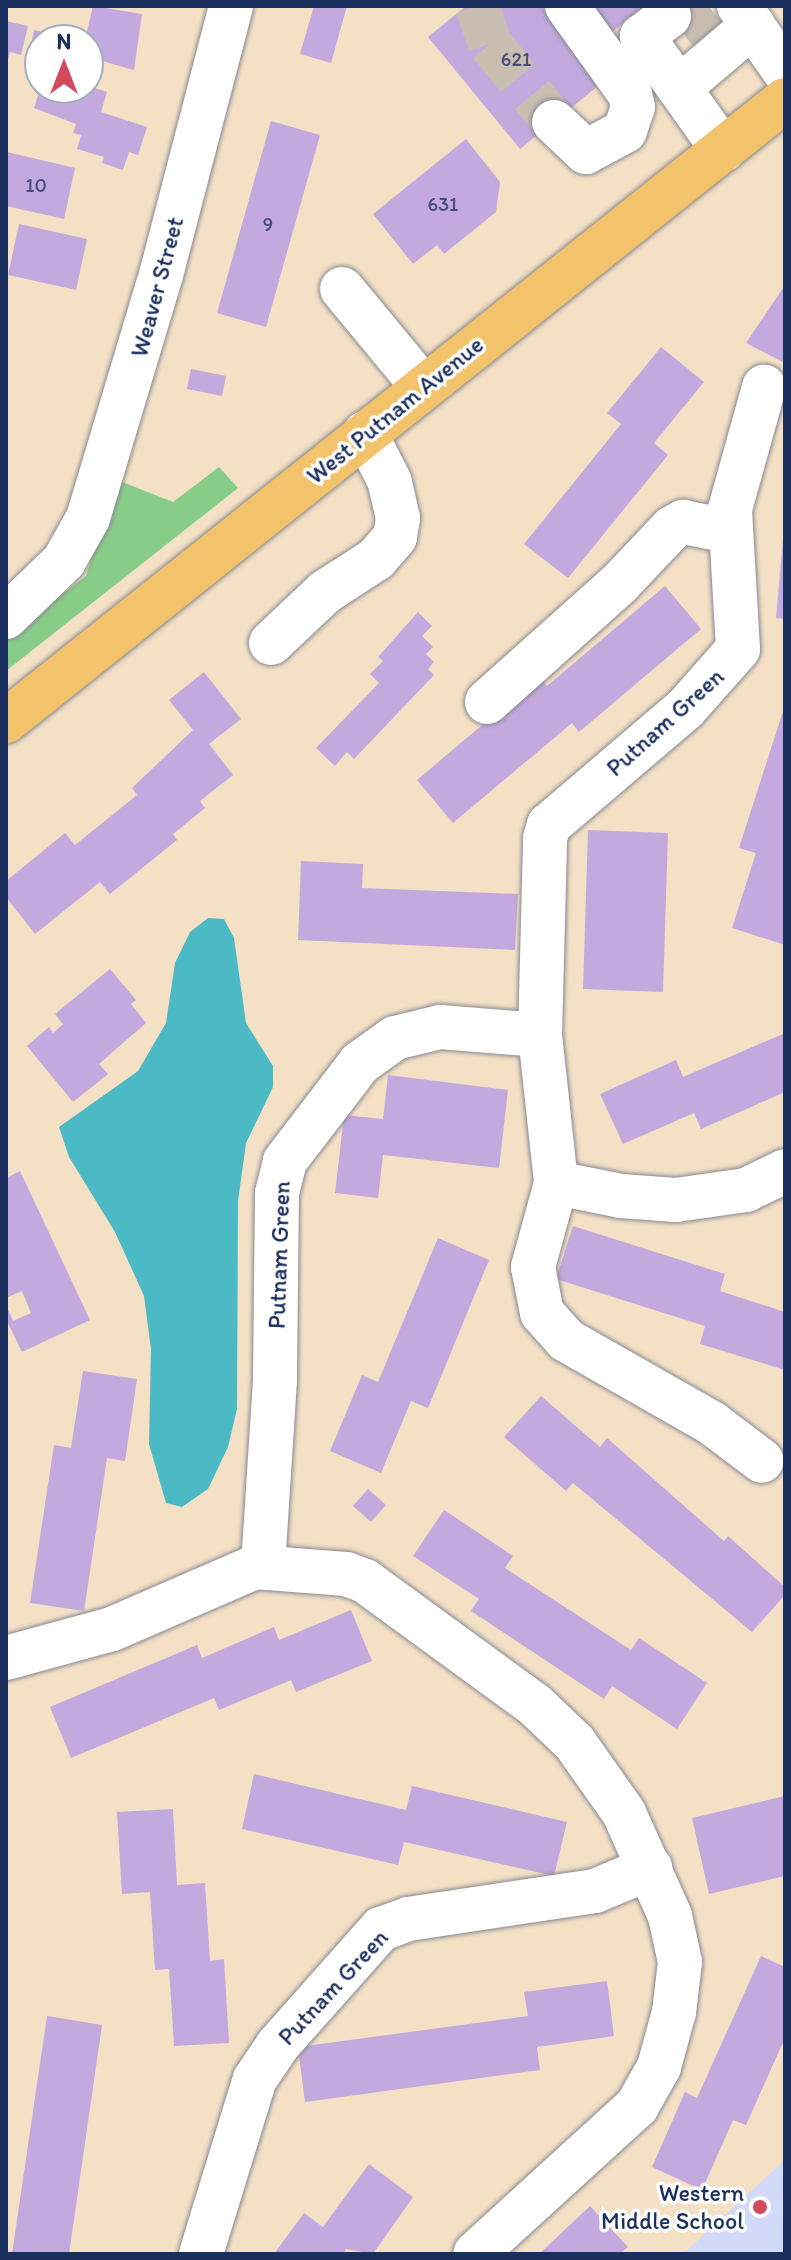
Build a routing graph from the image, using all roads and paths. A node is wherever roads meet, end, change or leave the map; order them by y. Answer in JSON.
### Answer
{"nodes":[{"id":1,"x":231,"y":6,"type":"edge"},
{"id":2,"x":567,"y":6,"type":"edge"},
{"id":3,"x":703,"y":31,"type":"edge"},
{"id":4,"x":785,"y":72,"type":"edge"},
{"id":5,"x":785,"y":100,"type":"edge"},
{"id":6,"x":554,"y":122,"type":"tunnel mouth"},
{"id":7,"x":723,"y":150,"type":"junction"},
{"id":8,"x":342,"y":289,"type":"dead end"},
{"id":9,"x":423,"y":387,"type":"junction"},
{"id":10,"x":764,"y":387,"type":"dead end"},
{"id":11,"x":365,"y":433,"type":"junction"},
{"id":12,"x":729,"y":531,"type":"junction"},
{"id":13,"x":6,"y":617,"type":"edge"},
{"id":14,"x":271,"y":643,"type":"dead end"},
{"id":15,"x":487,"y":702,"type":"dead end"},
{"id":16,"x":6,"y":721,"type":"edge"},
{"id":17,"x":540,"y":1035,"type":"junction"},
{"id":18,"x":785,"y":1171,"type":"edge"},
{"id":19,"x":556,"y":1183,"type":"junction"},
{"id":20,"x":762,"y":1461,"type":"dead end"},
{"id":21,"x":263,"y":1566,"type":"junction"},
{"id":22,"x":6,"y":1658,"type":"edge"},
{"id":23,"x":650,"y":1868,"type":"junction"},
{"id":24,"x":201,"y":2254,"type":"edge"},
{"id":25,"x":475,"y":2254,"type":"edge"}],
"edges":[{"from":1,"to":13,"type":"street","name":"Weaver Street"},
{"from":2,"to":6,"type":"street"},
{"from":3,"to":4,"type":"street"},
{"from":3,"to":7,"type":"street"},
{"from":5,"to":7,"type":"main road","name":"West Putnam Avenue"},
{"from":7,"to":9,"type":"main road","name":"West Putnam Avenue"},
{"from":8,"to":9,"type":"street"},
{"from":9,"to":11,"type":"main road","name":"West Putnam Avenue"},
{"from":10,"to":12,"type":"street","name":"Putnam Green"},
{"from":11,"to":14,"type":"street"},
{"from":11,"to":16,"type":"main road","name":"West Putnam Avenue"},
{"from":12,"to":15,"type":"street"},
{"from":12,"to":17,"type":"street","name":"Putnam Green"},
{"from":17,"to":19,"type":"street","name":"Putnam Green"},
{"from":17,"to":21,"type":"street","name":"Putnam Green"},
{"from":18,"to":19,"type":"street"},
{"from":19,"to":20,"type":"street","name":"Putnam Green"},
{"from":21,"to":22,"type":"street"},
{"from":21,"to":23,"type":"street"},
{"from":23,"to":24,"type":"street","name":"Putnam Green"},
{"from":23,"to":25,"type":"street"}]}
